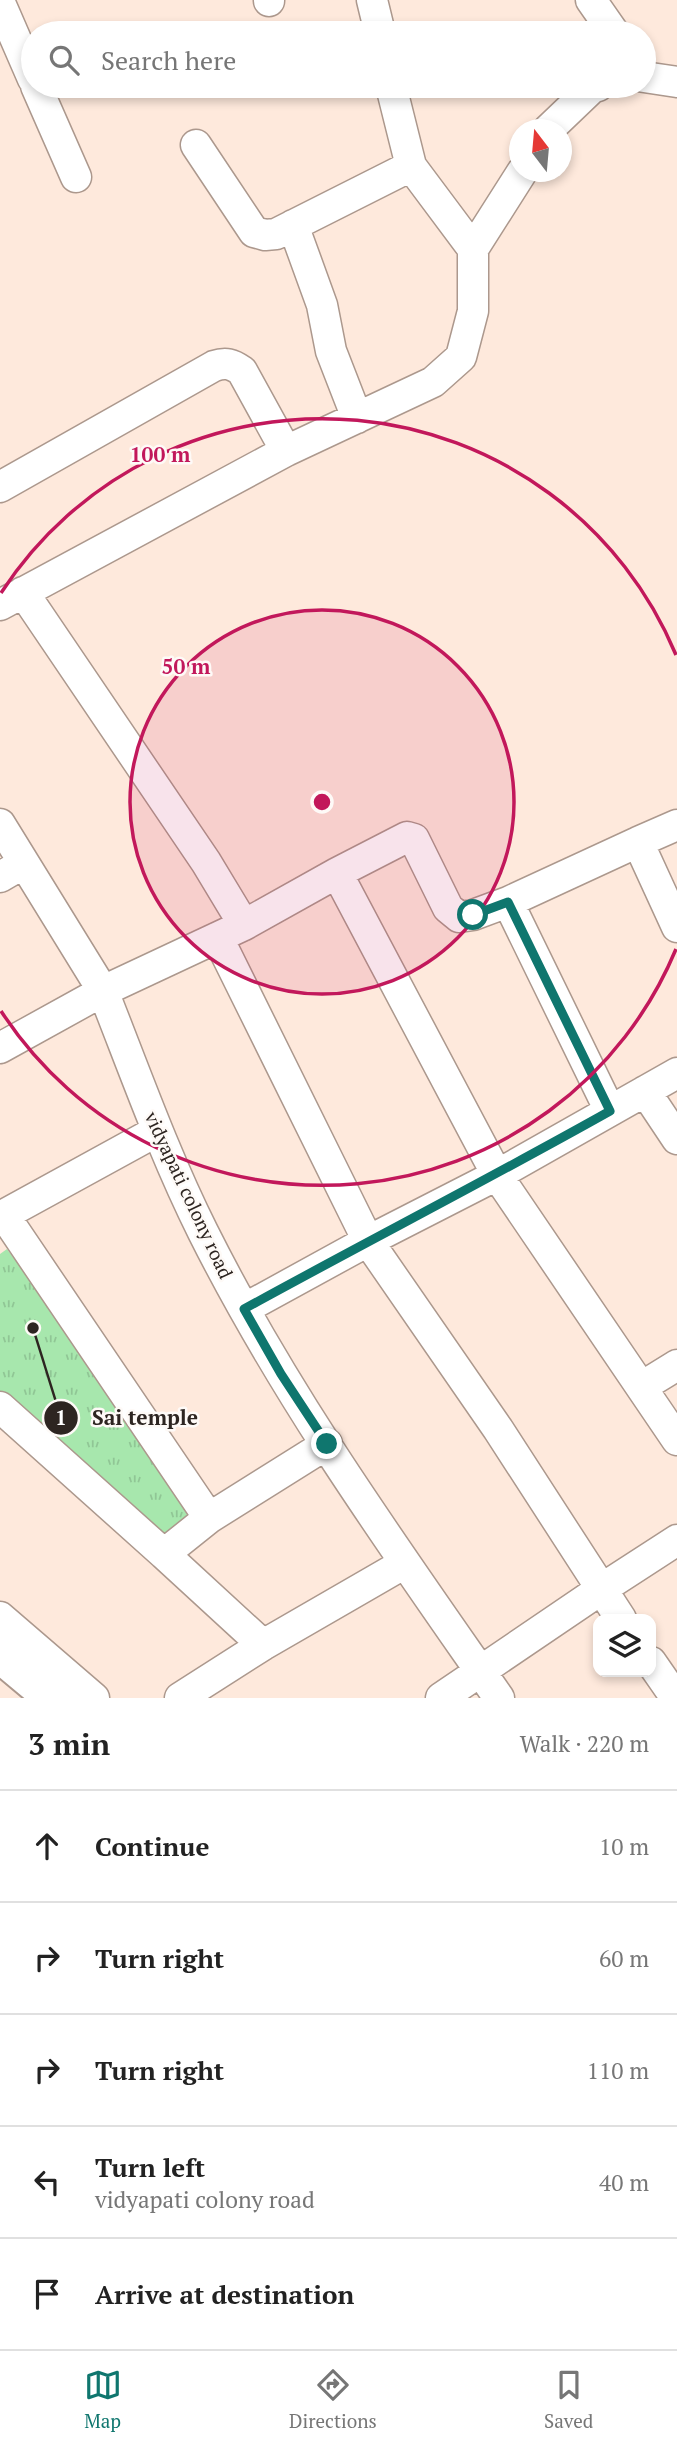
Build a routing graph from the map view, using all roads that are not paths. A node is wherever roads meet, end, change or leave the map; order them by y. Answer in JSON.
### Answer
{"nodes":[{"id":1,"x":372,"y":0,"type":"edge"},
{"id":2,"x":591,"y":0,"type":"edge"},
{"id":3,"x":0,"y":3,"type":"edge"},
{"id":4,"x":377,"y":21,"type":"edge"},
{"id":5,"x":606,"y":21,"type":"edge"},
{"id":6,"x":21,"y":51,"type":"edge"},
{"id":7,"x":41,"y":98,"type":"edge"},
{"id":8,"x":394,"y":98,"type":"edge"},
{"id":9,"x":581,"y":98,"type":"edge"},
{"id":10,"x":560,"y":119,"type":"edge"},
{"id":11,"x":196,"y":145,"type":"dead end"},
{"id":12,"x":411,"y":166,"type":"junction"},
{"id":13,"x":76,"y":177,"type":"dead end"},
{"id":14,"x":516,"y":182,"type":"edge"},
{"id":15,"x":293,"y":225,"type":"junction"},
{"id":16,"x":473,"y":249,"type":"junction"},
{"id":17,"x":357,"y":418,"type":"junction"},
{"id":18,"x":286,"y":451,"type":"junction"},
{"id":19,"x":0,"y":487,"type":"edge"},
{"id":20,"x":12,"y":599,"type":"edge"},
{"id":21,"x":0,"y":824,"type":"edge"},
{"id":22,"x":677,"y":825,"type":"edge"},
{"id":23,"x":638,"y":842,"type":"junction"},
{"id":24,"x":12,"y":870,"type":"edge"},
{"id":25,"x":337,"y":873,"type":"junction"},
{"id":26,"x":508,"y":902,"type":"junction"},
{"id":27,"x":677,"y":928,"type":"edge"},
{"id":28,"x":231,"y":932,"type":"junction"},
{"id":29,"x":103,"y":991,"type":"junction"},
{"id":30,"x":0,"y":1048,"type":"edge"},
{"id":31,"x":677,"y":1073,"type":"edge"},
{"id":32,"x":645,"y":1091,"type":"junction"},
{"id":33,"x":610,"y":1111,"type":"junction"},
{"id":34,"x":157,"y":1131,"type":"junction"},
{"id":35,"x":677,"y":1139,"type":"edge"},
{"id":36,"x":497,"y":1175,"type":"junction"},
{"id":37,"x":2,"y":1216,"type":"edge"},
{"id":38,"x":368,"y":1241,"type":"junction"},
{"id":39,"x":244,"y":1309,"type":"junction"},
{"id":40,"x":677,"y":1364,"type":"edge"},
{"id":41,"x":643,"y":1386,"type":"junction"},
{"id":42,"x":0,"y":1407,"type":"edge"},
{"id":43,"x":677,"y":1440,"type":"edge"},
{"id":44,"x":327,"y":1444,"type":"junction"},
{"id":45,"x":209,"y":1518,"type":"junction"},
{"id":46,"x":677,"y":1540,"type":"edge"},
{"id":47,"x":164,"y":1553,"type":"junction"},
{"id":48,"x":405,"y":1563,"type":"junction"},
{"id":49,"x":600,"y":1590,"type":"junction"},
{"id":50,"x":617,"y":1614,"type":"edge"},
{"id":51,"x":0,"y":1617,"type":"edge"},
{"id":52,"x":264,"y":1645,"type":"junction"},
{"id":53,"x":0,"y":1653,"type":"edge"},
{"id":54,"x":656,"y":1669,"type":"edge"},
{"id":55,"x":481,"y":1672,"type":"junction"},
{"id":56,"x":54,"y":1698,"type":"edge"},
{"id":57,"x":94,"y":1698,"type":"edge"},
{"id":58,"x":180,"y":1698,"type":"edge"},
{"id":59,"x":441,"y":1698,"type":"edge"},
{"id":60,"x":499,"y":1698,"type":"edge"},
{"id":61,"x":676,"y":1698,"type":"edge"}],
"edges":[{"from":1,"to":4,"type":"street"},
{"from":2,"to":5,"type":"street"},
{"from":3,"to":6,"type":"street"},
{"from":7,"to":13,"type":"street"},
{"from":8,"to":12,"type":"street"},
{"from":9,"to":10,"type":"street"},
{"from":11,"to":15,"type":"street"},
{"from":12,"to":15,"type":"street"},
{"from":12,"to":16,"type":"street"},
{"from":14,"to":16,"type":"street"},
{"from":15,"to":17,"type":"street"},
{"from":16,"to":17,"type":"street"},
{"from":17,"to":18,"type":"street"},
{"from":18,"to":19,"type":"street"},
{"from":18,"to":20,"type":"street"},
{"from":20,"to":28,"type":"street"},
{"from":21,"to":24,"type":"street","name":"vidyapati colony road"},
{"from":22,"to":23,"type":"street"},
{"from":23,"to":26,"type":"street"},
{"from":23,"to":27,"type":"street"},
{"from":24,"to":29,"type":"street","name":"vidyapati colony road"},
{"from":25,"to":26,"type":"street"},
{"from":25,"to":28,"type":"street"},
{"from":25,"to":36,"type":"street"},
{"from":26,"to":33,"type":"street"},
{"from":28,"to":29,"type":"street"},
{"from":28,"to":38,"type":"street"},
{"from":29,"to":30,"type":"street"},
{"from":29,"to":34,"type":"street","name":"vidyapati colony road"},
{"from":31,"to":32,"type":"street"},
{"from":32,"to":33,"type":"street"},
{"from":32,"to":35,"type":"street"},
{"from":33,"to":36,"type":"street"},
{"from":34,"to":37,"type":"street"},
{"from":34,"to":39,"type":"street","name":"vidyapati colony road"},
{"from":36,"to":38,"type":"street"},
{"from":36,"to":41,"type":"street"},
{"from":37,"to":45,"type":"street"},
{"from":38,"to":39,"type":"street"},
{"from":38,"to":49,"type":"street"},
{"from":39,"to":44,"type":"street","name":"vidyapati colony road"},
{"from":40,"to":41,"type":"street"},
{"from":41,"to":43,"type":"street"},
{"from":42,"to":47,"type":"street"},
{"from":44,"to":45,"type":"street"},
{"from":44,"to":48,"type":"street","name":"vidyapati colony road"},
{"from":45,"to":47,"type":"street"},
{"from":46,"to":49,"type":"street"},
{"from":47,"to":52,"type":"street"},
{"from":48,"to":52,"type":"street"},
{"from":48,"to":55,"type":"street","name":"vidyapati colony road"},
{"from":49,"to":50,"type":"street"},
{"from":49,"to":55,"type":"street"},
{"from":51,"to":57,"type":"street"},
{"from":52,"to":58,"type":"street"},
{"from":53,"to":56,"type":"main road"},
{"from":54,"to":61,"type":"street"},
{"from":55,"to":59,"type":"street"},
{"from":55,"to":60,"type":"street","name":"vidyapati colony road"}]}
